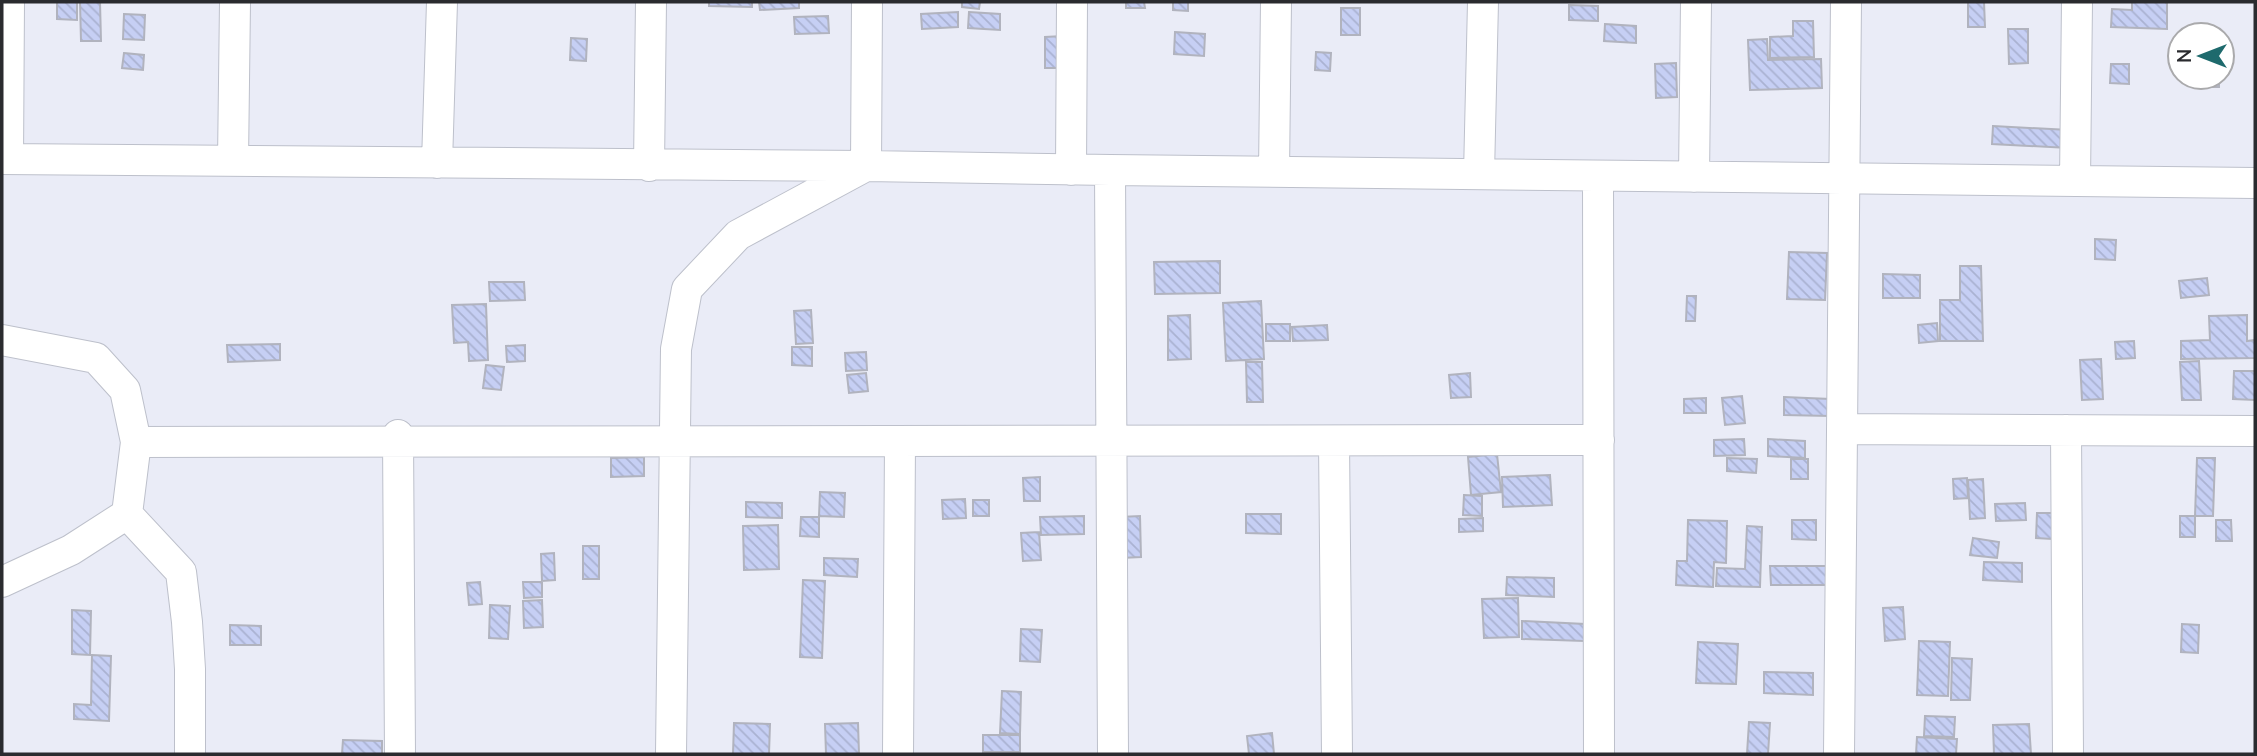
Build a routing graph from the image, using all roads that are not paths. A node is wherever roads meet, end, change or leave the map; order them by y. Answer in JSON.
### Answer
{"nodes":[{"id":1,"x":9,"y":2,"type":"edge"},
{"id":2,"x":235,"y":2,"type":"edge"},
{"id":3,"x":442,"y":2,"type":"edge"},
{"id":4,"x":651,"y":2,"type":"edge"},
{"id":5,"x":867,"y":2,"type":"edge"},
{"id":6,"x":1072,"y":2,"type":"edge"},
{"id":7,"x":1276,"y":2,"type":"edge"},
{"id":8,"x":1483,"y":2,"type":"edge"},
{"id":9,"x":1696,"y":2,"type":"edge"},
{"id":10,"x":1846,"y":2,"type":"edge"},
{"id":11,"x":2077,"y":2,"type":"edge"},
{"id":12,"x":5,"y":159,"type":"edge"},
{"id":13,"x":233,"y":161,"type":"junction"},
{"id":14,"x":437,"y":163,"type":"junction"},
{"id":15,"x":649,"y":166,"type":"junction"},
{"id":16,"x":866,"y":166,"type":"junction"},
{"id":17,"x":1071,"y":170,"type":"junction"},
{"id":18,"x":1110,"y":170,"type":"junction"},
{"id":19,"x":1273,"y":172,"type":"junction"},
{"id":20,"x":1479,"y":174,"type":"junction"},
{"id":21,"x":1598,"y":176,"type":"junction"},
{"id":22,"x":1694,"y":177,"type":"junction"},
{"id":23,"x":1845,"y":178,"type":"junction"},
{"id":24,"x":2075,"y":180,"type":"junction"},
{"id":25,"x":2255,"y":183,"type":"edge"},
{"id":26,"x":2,"y":340,"type":"edge"},
{"id":27,"x":1842,"y":429,"type":"junction"},
{"id":28,"x":2066,"y":430,"type":"junction"},
{"id":29,"x":2255,"y":431,"type":"edge"},
{"id":30,"x":398,"y":439,"type":"junction"},
{"id":31,"x":1599,"y":440,"type":"junction"},
{"id":32,"x":1334,"y":441,"type":"junction"},
{"id":33,"x":136,"y":442,"type":"junction"},
{"id":34,"x":674,"y":442,"type":"junction"},
{"id":35,"x":900,"y":442,"type":"junction"},
{"id":36,"x":1113,"y":442,"type":"junction"},
{"id":37,"x":127,"y":514,"type":"junction"},
{"id":38,"x":2,"y":582,"type":"edge"},
{"id":39,"x":190,"y":754,"type":"edge"},
{"id":40,"x":400,"y":754,"type":"edge"},
{"id":41,"x":671,"y":754,"type":"edge"},
{"id":42,"x":898,"y":754,"type":"edge"},
{"id":43,"x":1113,"y":754,"type":"edge"},
{"id":44,"x":1337,"y":754,"type":"edge"},
{"id":45,"x":1599,"y":754,"type":"edge"},
{"id":46,"x":1839,"y":754,"type":"edge"},
{"id":47,"x":2068,"y":754,"type":"edge"}],
"edges":[{"from":1,"to":12,"type":"street"},
{"from":2,"to":13,"type":"street"},
{"from":3,"to":14,"type":"street"},
{"from":4,"to":15,"type":"street"},
{"from":5,"to":16,"type":"street"},
{"from":6,"to":17,"type":"street"},
{"from":7,"to":19,"type":"street"},
{"from":8,"to":20,"type":"street"},
{"from":9,"to":22,"type":"street"},
{"from":10,"to":23,"type":"street"},
{"from":11,"to":24,"type":"street"},
{"from":12,"to":13,"type":"street"},
{"from":13,"to":14,"type":"street"},
{"from":14,"to":15,"type":"street"},
{"from":15,"to":16,"type":"street"},
{"from":16,"to":17,"type":"street"},
{"from":16,"to":34,"type":"street"},
{"from":17,"to":18,"type":"street"},
{"from":18,"to":19,"type":"street"},
{"from":18,"to":36,"type":"street"},
{"from":19,"to":20,"type":"street"},
{"from":20,"to":21,"type":"street"},
{"from":21,"to":22,"type":"street"},
{"from":21,"to":31,"type":"street"},
{"from":22,"to":23,"type":"street"},
{"from":23,"to":24,"type":"street"},
{"from":23,"to":27,"type":"street"},
{"from":24,"to":25,"type":"street"},
{"from":26,"to":33,"type":"street"},
{"from":27,"to":28,"type":"street"},
{"from":27,"to":46,"type":"street"},
{"from":28,"to":29,"type":"street"},
{"from":28,"to":47,"type":"street"},
{"from":30,"to":33,"type":"street"},
{"from":30,"to":34,"type":"street"},
{"from":30,"to":40,"type":"street"},
{"from":31,"to":32,"type":"street"},
{"from":31,"to":45,"type":"street"},
{"from":32,"to":36,"type":"street"},
{"from":32,"to":44,"type":"street"},
{"from":33,"to":37,"type":"street"},
{"from":34,"to":35,"type":"street"},
{"from":34,"to":41,"type":"street"},
{"from":35,"to":36,"type":"street"},
{"from":35,"to":42,"type":"street"},
{"from":36,"to":43,"type":"street"},
{"from":37,"to":38,"type":"street"},
{"from":37,"to":39,"type":"street"}]}
